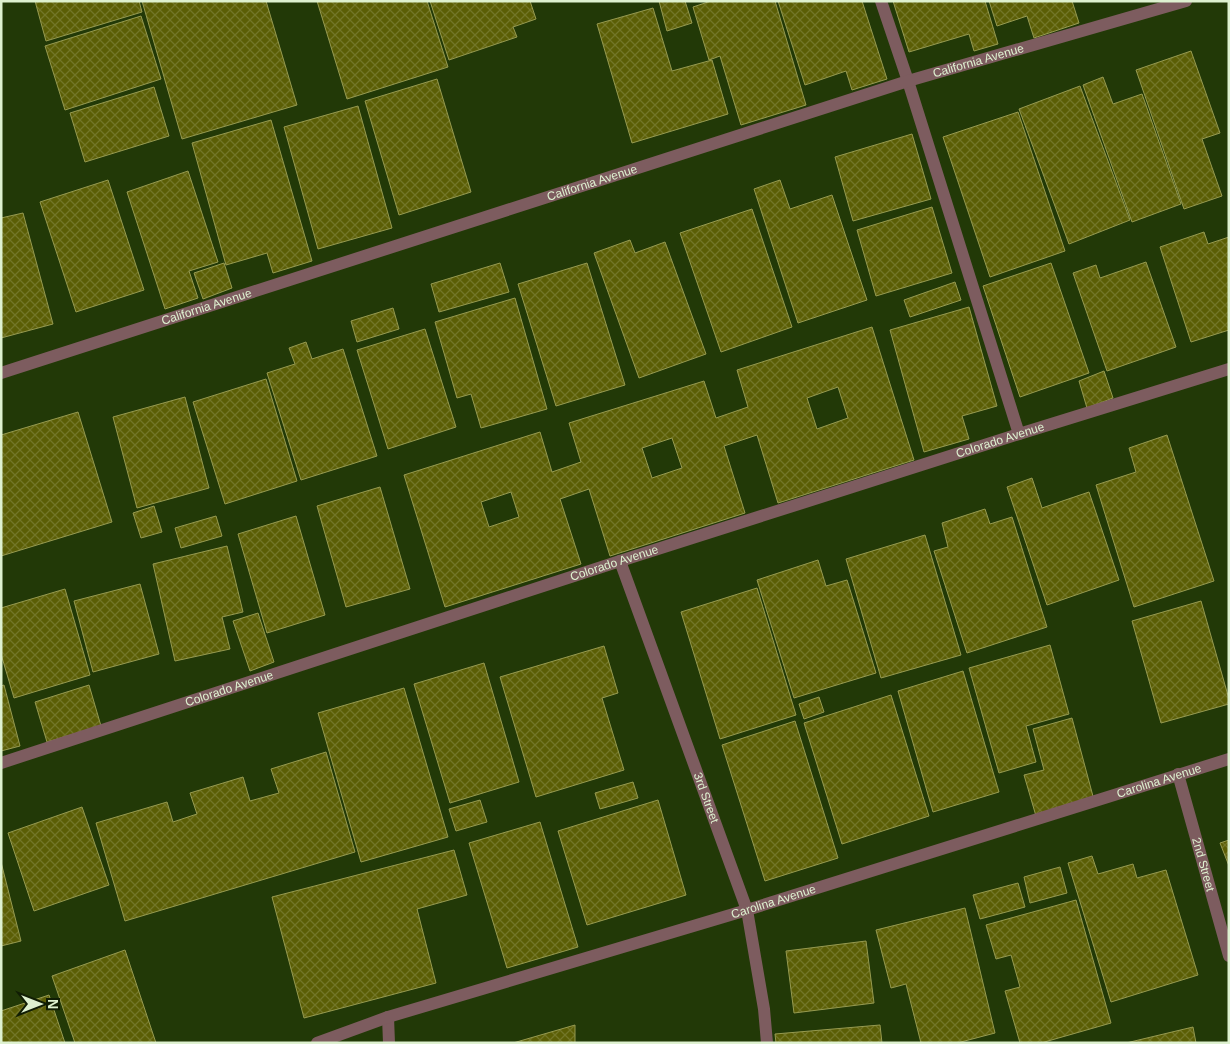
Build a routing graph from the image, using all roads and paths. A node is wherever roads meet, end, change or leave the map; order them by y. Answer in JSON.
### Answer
{"nodes":[{"id":1,"x":881,"y":1,"type":"edge"},
{"id":2,"x":1186,"y":1,"type":"edge"},
{"id":3,"x":908,"y":81,"type":"junction"},
{"id":4,"x":1229,"y":369,"type":"edge"},
{"id":5,"x":1,"y":373,"type":"edge"},
{"id":6,"x":1019,"y":434,"type":"junction"},
{"id":7,"x":620,"y":560,"type":"junction"},
{"id":8,"x":1229,"y":759,"type":"edge"},
{"id":9,"x":1,"y":762,"type":"edge"},
{"id":10,"x":1178,"y":774,"type":"junction"},
{"id":11,"x":747,"y":910,"type":"junction"},
{"id":12,"x":1229,"y":956,"type":"edge"},
{"id":13,"x":388,"y":1017,"type":"junction"},
{"id":14,"x":317,"y":1043,"type":"edge"},
{"id":15,"x":389,"y":1043,"type":"edge"},
{"id":16,"x":767,"y":1043,"type":"edge"}],
"edges":[{"from":1,"to":3,"type":"street"},
{"from":2,"to":3,"type":"street","name":"California Avenue"},
{"from":3,"to":5,"type":"street","name":"California Avenue"},
{"from":3,"to":6,"type":"street"},
{"from":4,"to":6,"type":"street","name":"Colorado Avenue"},
{"from":6,"to":7,"type":"street","name":"Colorado Avenue"},
{"from":7,"to":9,"type":"street","name":"Colorado Avenue"},
{"from":7,"to":11,"type":"street","name":"3rd Street"},
{"from":8,"to":10,"type":"street","name":"Carolina Avenue"},
{"from":10,"to":11,"type":"street","name":"Carolina Avenue"},
{"from":10,"to":12,"type":"street","name":"2nd Street"},
{"from":11,"to":13,"type":"street","name":"Carolina Avenue"},
{"from":11,"to":16,"type":"street","name":"3rd Street"},
{"from":13,"to":14,"type":"street","name":"Carolina Avenue"},
{"from":13,"to":15,"type":"street"}]}
